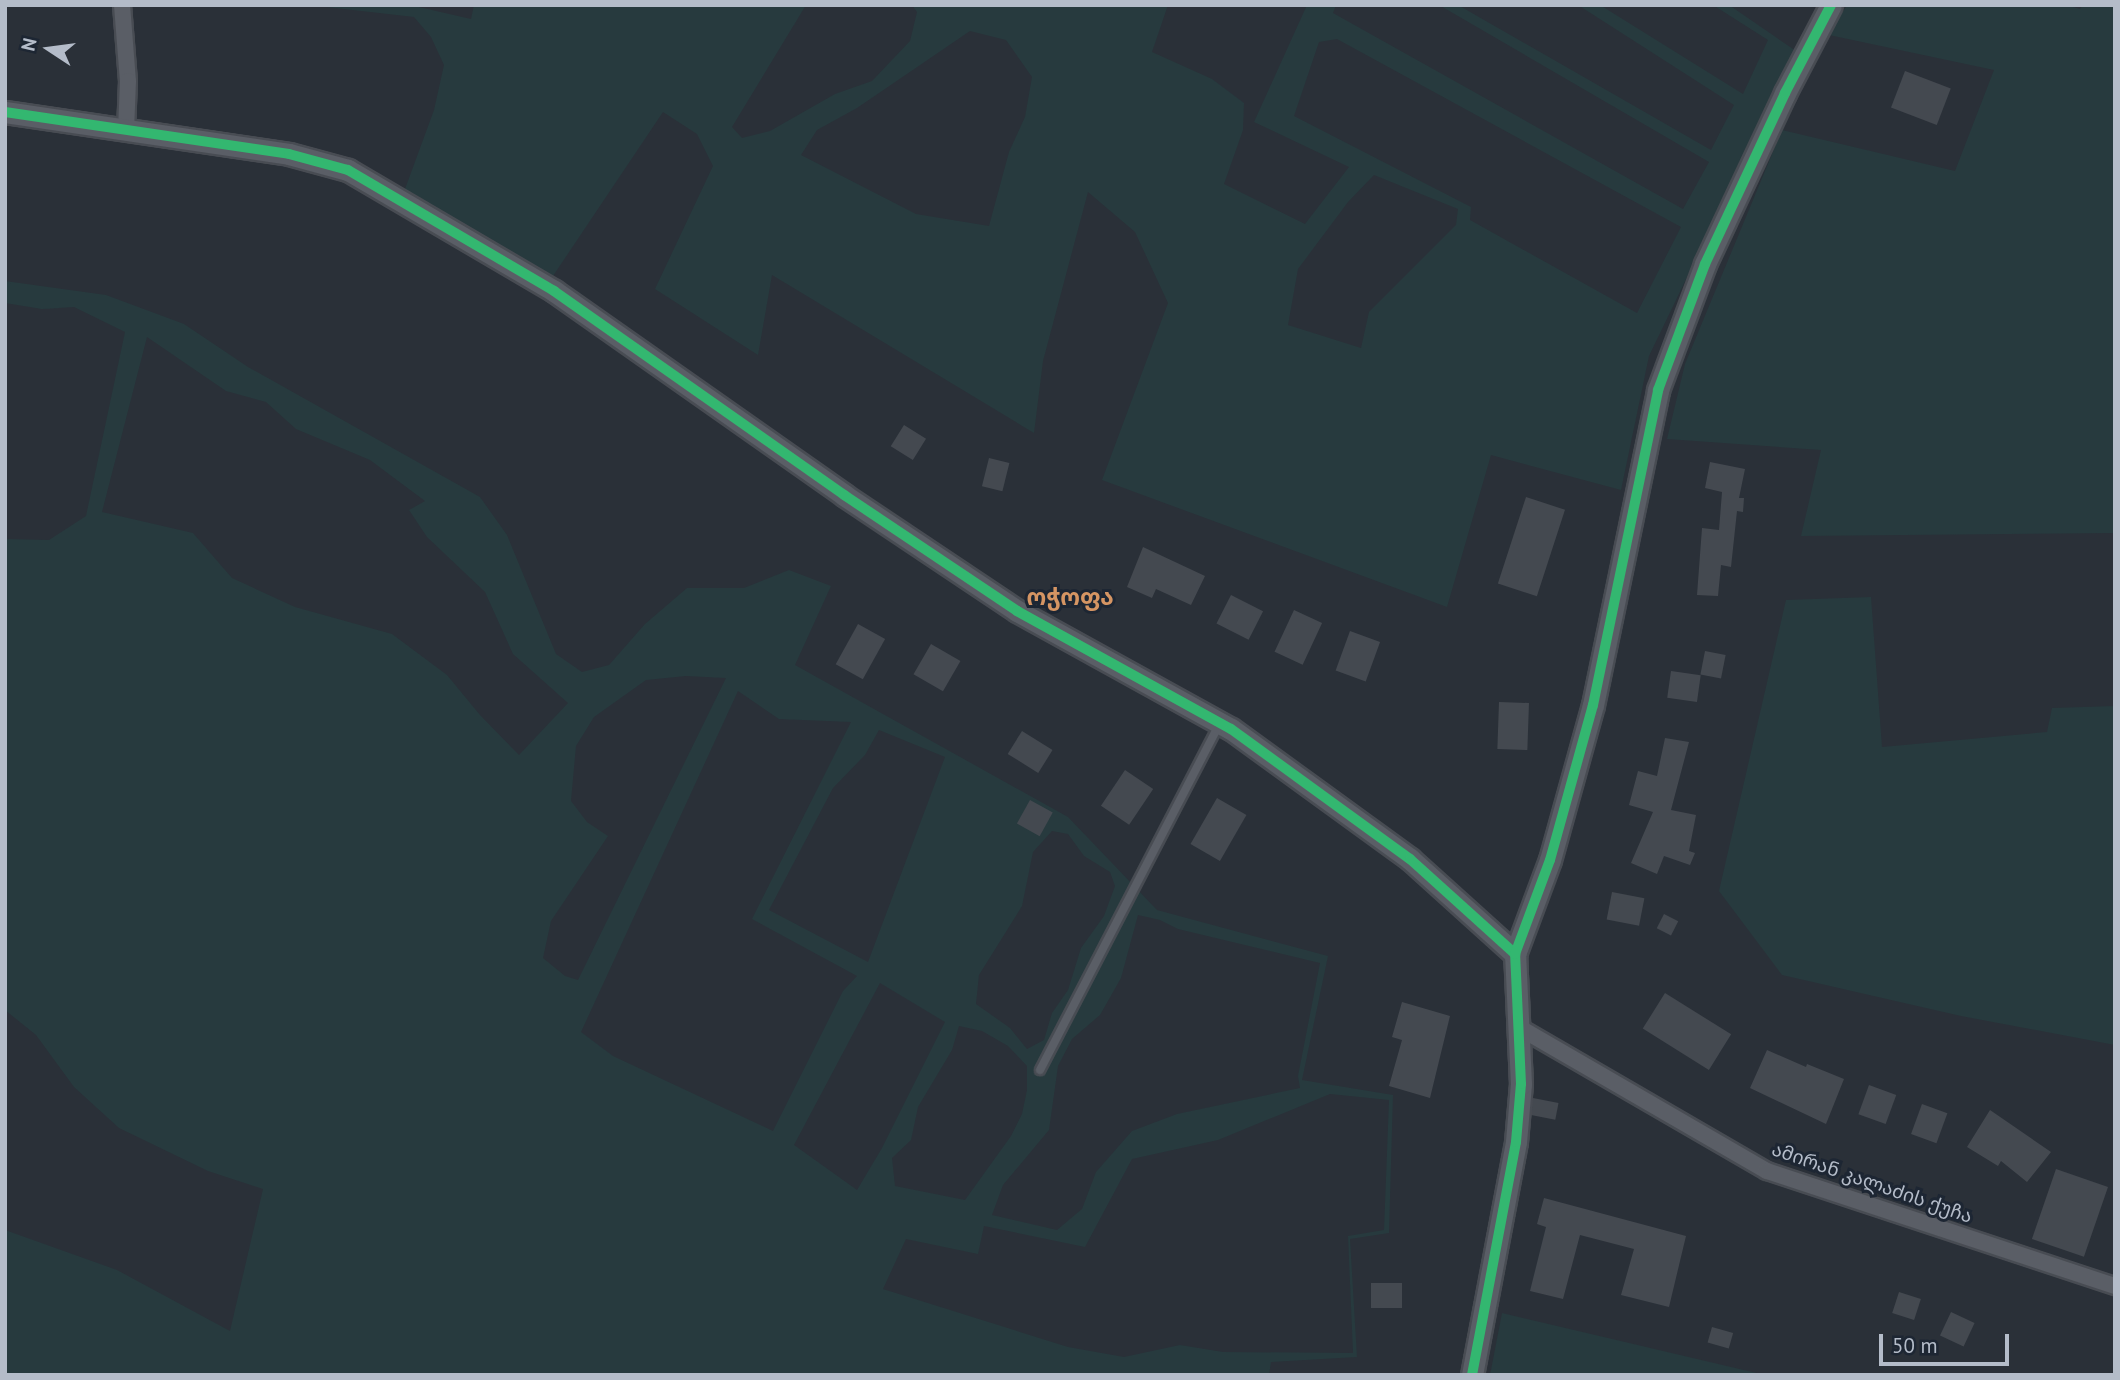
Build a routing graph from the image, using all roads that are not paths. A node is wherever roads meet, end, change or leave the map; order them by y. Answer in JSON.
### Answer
{"nodes":[{"id":1,"x":122,"y":5,"type":"edge"},
{"id":2,"x":1831,"y":5,"type":"edge"},
{"id":3,"x":5,"y":112,"type":"edge"},
{"id":4,"x":126,"y":131,"type":"junction"},
{"id":5,"x":1220,"y":723,"type":"junction"},
{"id":6,"x":1515,"y":954,"type":"junction"},
{"id":7,"x":1520,"y":1028,"type":"junction"},
{"id":8,"x":1040,"y":1070,"type":"dead end"},
{"id":9,"x":2115,"y":1286,"type":"edge"},
{"id":10,"x":1472,"y":1375,"type":"edge"}],
"edges":[{"from":1,"to":4,"type":"street"},
{"from":2,"to":6,"type":"street"},
{"from":3,"to":4,"type":"street"},
{"from":4,"to":5,"type":"street"},
{"from":5,"to":6,"type":"street"},
{"from":5,"to":8,"type":"lane"},
{"from":6,"to":7,"type":"street"},
{"from":7,"to":9,"type":"street","name":"ამირან კალაძის ქუჩა"},
{"from":7,"to":10,"type":"street"}]}
